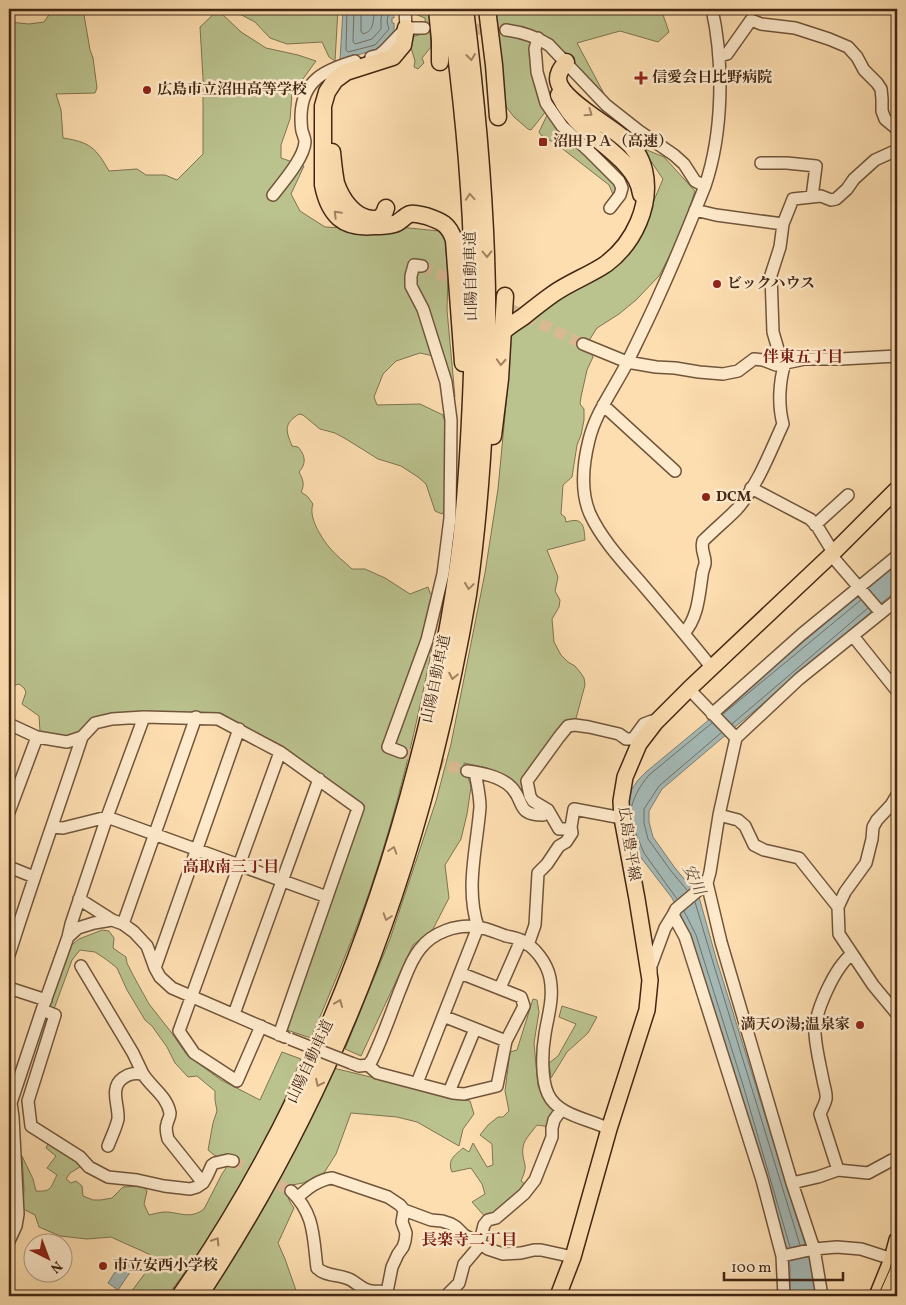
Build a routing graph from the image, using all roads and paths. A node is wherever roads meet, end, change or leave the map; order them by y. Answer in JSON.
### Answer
{"nodes":[{"id":1,"x":405,"y":9,"type":"edge"},
{"id":2,"x":437,"y":9,"type":"edge"},
{"id":3,"x":450,"y":9,"type":"edge"},
{"id":4,"x":464,"y":9,"type":"edge"},
{"id":5,"x":487,"y":9,"type":"edge"},
{"id":6,"x":712,"y":9,"type":"edge"},
{"id":7,"x":406,"y":28,"type":"junction"},
{"id":8,"x":424,"y":28,"type":"dead end"},
{"id":9,"x":506,"y":30,"type":"tunnel mouth"},
{"id":10,"x":538,"y":38,"type":"junction"},
{"id":11,"x":719,"y":56,"type":"junction"},
{"id":12,"x":440,"y":62,"type":"dead end"},
{"id":13,"x":566,"y":62,"type":"junction"},
{"id":14,"x":498,"y":116,"type":"dead end"},
{"id":15,"x":897,"y":129,"type":"edge"},
{"id":16,"x":897,"y":150,"type":"edge"},
{"id":17,"x":761,"y":163,"type":"dead end"},
{"id":18,"x":705,"y":186,"type":"junction"},
{"id":19,"x":273,"y":194,"type":"dead end"},
{"id":20,"x":812,"y":197,"type":"junction"},
{"id":21,"x":386,"y":208,"type":"dead end"},
{"id":22,"x":610,"y":208,"type":"dead end"},
{"id":23,"x":695,"y":210,"type":"junction"},
{"id":24,"x":783,"y":224,"type":"junction"},
{"id":25,"x":422,"y":266,"type":"dead end"},
{"id":26,"x":505,"y":296,"type":"dead end"},
{"id":27,"x":503,"y":313,"type":"junction"},
{"id":28,"x":502,"y":333,"type":"junction"},
{"id":29,"x":583,"y":344,"type":"tunnel mouth"},
{"id":30,"x":897,"y":356,"type":"edge"},
{"id":31,"x":627,"y":362,"type":"junction"},
{"id":32,"x":785,"y":363,"type":"junction"},
{"id":33,"x":604,"y":405,"type":"junction"},
{"id":34,"x":675,"y":471,"type":"dead end"},
{"id":35,"x":751,"y":488,"type":"junction"},
{"id":36,"x":897,"y":489,"type":"edge"},
{"id":37,"x":848,"y":495,"type":"dead end"},
{"id":38,"x":815,"y":525,"type":"junction"},
{"id":39,"x":468,"y":544,"type":"junction"},
{"id":40,"x":832,"y":553,"type":"junction"},
{"id":41,"x":897,"y":556,"type":"edge"},
{"id":42,"x":860,"y":588,"type":"junction"},
{"id":43,"x":897,"y":600,"type":"edge"},
{"id":44,"x":880,"y":612,"type":"junction"},
{"id":45,"x":684,"y":633,"type":"junction"},
{"id":46,"x":853,"y":636,"type":"junction"},
{"id":47,"x":712,"y":668,"type":"junction"},
{"id":48,"x":689,"y":689,"type":"junction"},
{"id":49,"x":897,"y":691,"type":"edge"},
{"id":50,"x":714,"y":715,"type":"junction"},
{"id":51,"x":196,"y":717,"type":"junction"},
{"id":52,"x":144,"y":718,"type":"junction"},
{"id":53,"x":655,"y":723,"type":"junction"},
{"id":54,"x":9,"y":724,"type":"edge"},
{"id":55,"x":239,"y":729,"type":"junction"},
{"id":56,"x":37,"y":737,"type":"junction"},
{"id":57,"x":82,"y":737,"type":"junction"},
{"id":58,"x":735,"y":737,"type":"junction"},
{"id":59,"x":280,"y":752,"type":"junction"},
{"id":60,"x":401,"y":752,"type":"tunnel mouth"},
{"id":61,"x":319,"y":779,"type":"junction"},
{"id":62,"x":14,"y":782,"type":"edge"},
{"id":63,"x":897,"y":795,"type":"edge"},
{"id":64,"x":548,"y":810,"type":"junction"},
{"id":65,"x":9,"y":812,"type":"edge"},
{"id":66,"x":719,"y":815,"type":"junction"},
{"id":67,"x":107,"y":817,"type":"junction"},
{"id":68,"x":622,"y":818,"type":"junction"},
{"id":69,"x":53,"y":827,"type":"junction"},
{"id":70,"x":571,"y":827,"type":"junction"},
{"id":71,"x":155,"y":834,"type":"junction"},
{"id":72,"x":197,"y":850,"type":"junction"},
{"id":73,"x":239,"y":865,"type":"junction"},
{"id":74,"x":9,"y":867,"type":"edge"},
{"id":75,"x":34,"y":877,"type":"junction"},
{"id":76,"x":282,"y":880,"type":"junction"},
{"id":77,"x":706,"y":883,"type":"junction"},
{"id":78,"x":327,"y":897,"type":"junction"},
{"id":79,"x":79,"y":899,"type":"junction"},
{"id":80,"x":838,"y":908,"type":"junction"},
{"id":81,"x":675,"y":912,"type":"junction"},
{"id":82,"x":118,"y":922,"type":"junction"},
{"id":83,"x":478,"y":927,"type":"junction"},
{"id":84,"x":68,"y":937,"type":"junction"},
{"id":85,"x":525,"y":943,"type":"junction"},
{"id":86,"x":852,"y":954,"type":"junction"},
{"id":87,"x":9,"y":955,"type":"edge"},
{"id":88,"x":81,"y":966,"type":"dead end"},
{"id":89,"x":155,"y":968,"type":"junction"},
{"id":90,"x":460,"y":973,"type":"junction"},
{"id":91,"x":650,"y":980,"type":"junction"},
{"id":92,"x":9,"y":988,"type":"edge"},
{"id":93,"x":500,"y":988,"type":"junction"},
{"id":94,"x":192,"y":996,"type":"junction"},
{"id":95,"x":44,"y":1005,"type":"junction"},
{"id":96,"x":234,"y":1014,"type":"junction"},
{"id":97,"x":897,"y":1014,"type":"edge"},
{"id":98,"x":444,"y":1016,"type":"junction"},
{"id":99,"x":261,"y":1026,"type":"junction"},
{"id":100,"x":475,"y":1029,"type":"junction"},
{"id":101,"x":284,"y":1037,"type":"junction"},
{"id":102,"x":506,"y":1041,"type":"junction"},
{"id":103,"x":368,"y":1065,"type":"junction"},
{"id":104,"x":143,"y":1074,"type":"junction"},
{"id":105,"x":417,"y":1083,"type":"junction"},
{"id":106,"x":449,"y":1092,"type":"junction"},
{"id":107,"x":10,"y":1102,"type":"edge"},
{"id":108,"x":561,"y":1110,"type":"junction"},
{"id":109,"x":609,"y":1129,"type":"junction"},
{"id":110,"x":108,"y":1146,"type":"dead end"},
{"id":111,"x":233,"y":1161,"type":"tunnel mouth"},
{"id":112,"x":897,"y":1161,"type":"edge"},
{"id":113,"x":838,"y":1170,"type":"junction"},
{"id":114,"x":203,"y":1183,"type":"junction"},
{"id":115,"x":792,"y":1183,"type":"junction"},
{"id":116,"x":404,"y":1210,"type":"junction"},
{"id":117,"x":12,"y":1226,"type":"edge"},
{"id":118,"x":897,"y":1240,"type":"edge"},
{"id":119,"x":9,"y":1241,"type":"edge"},
{"id":120,"x":481,"y":1244,"type":"junction"},
{"id":121,"x":814,"y":1249,"type":"junction"},
{"id":122,"x":573,"y":1256,"type":"junction"},
{"id":123,"x":784,"y":1256,"type":"junction"},
{"id":124,"x":892,"y":1259,"type":"junction"},
{"id":125,"x":897,"y":1285,"type":"edge"},
{"id":126,"x":389,"y":1294,"type":"edge"},
{"id":127,"x":180,"y":1296,"type":"edge"},
{"id":128,"x":199,"y":1296,"type":"edge"},
{"id":129,"x":446,"y":1296,"type":"edge"},
{"id":130,"x":558,"y":1296,"type":"edge"},
{"id":131,"x":784,"y":1296,"type":"edge"},
{"id":132,"x":822,"y":1296,"type":"edge"},
{"id":133,"x":877,"y":1296,"type":"edge"},
{"id":134,"x":892,"y":1296,"type":"edge"}],
"edges":[{"from":1,"to":7,"type":"street"},
{"from":2,"to":12,"type":"highway"},
{"from":39,"to":3,"type":"highway","name":"山陽自動車道","one_way":true},
{"from":4,"to":39,"type":"highway","name":"山陽自動車道","one_way":true},
{"from":5,"to":14,"type":"highway"},
{"from":6,"to":11,"type":"street"},
{"from":7,"to":8,"type":"street"},
{"from":7,"to":19,"type":"street"},
{"from":7,"to":21,"type":"highway"},
{"from":39,"to":7,"type":"highway","one_way":true},
{"from":9,"to":10,"type":"street"},
{"from":10,"to":13,"type":"street"},
{"from":10,"to":22,"type":"street"},
{"from":11,"to":15,"type":"street"},
{"from":11,"to":18,"type":"street"},
{"from":13,"to":18,"type":"street"},
{"from":13,"to":27,"type":"highway"},
{"from":13,"to":28,"type":"highway","one_way":true},
{"from":16,"to":20,"type":"street"},
{"from":17,"to":20,"type":"street"},
{"from":18,"to":23,"type":"street"},
{"from":20,"to":24,"type":"street"},
{"from":23,"to":24,"type":"street"},
{"from":23,"to":31,"type":"street"},
{"from":24,"to":32,"type":"street"},
{"from":25,"to":60,"type":"street"},
{"from":26,"to":27,"type":"highway"},
{"from":27,"to":28,"type":"highway"},
{"from":28,"to":39,"type":"highway","one_way":true},
{"from":29,"to":31,"type":"street"},
{"from":30,"to":32,"type":"street"},
{"from":31,"to":32,"type":"street"},
{"from":31,"to":33,"type":"street"},
{"from":32,"to":35,"type":"street"},
{"from":33,"to":34,"type":"street"},
{"from":33,"to":45,"type":"street"},
{"from":35,"to":38,"type":"street"},
{"from":35,"to":45,"type":"street"},
{"from":36,"to":40,"type":"main road","name":"広島豊平線"},
{"from":37,"to":38,"type":"street"},
{"from":38,"to":40,"type":"street"},
{"from":127,"to":39,"type":"highway","name":"山陽自動車道","one_way":true},
{"from":39,"to":128,"type":"highway","name":"山陽自動車道","one_way":true},
{"from":40,"to":42,"type":"street"},
{"from":40,"to":47,"type":"main road","name":"広島豊平線"},
{"from":41,"to":42,"type":"street"},
{"from":42,"to":44,"type":"street"},
{"from":42,"to":50,"type":"street"},
{"from":43,"to":44,"type":"street"},
{"from":44,"to":46,"type":"street"},
{"from":45,"to":47,"type":"street"},
{"from":46,"to":49,"type":"street"},
{"from":46,"to":58,"type":"street"},
{"from":47,"to":48,"type":"main road","name":"広島豊平線"},
{"from":48,"to":50,"type":"street"},
{"from":48,"to":53,"type":"main road","name":"広島豊平線"},
{"from":50,"to":58,"type":"street"},
{"from":51,"to":52,"type":"street"},
{"from":51,"to":55,"type":"street"},
{"from":51,"to":71,"type":"street"},
{"from":52,"to":57,"type":"street"},
{"from":52,"to":67,"type":"street"},
{"from":53,"to":64,"type":"street"},
{"from":53,"to":68,"type":"main road","name":"広島豊平線"},
{"from":54,"to":56,"type":"street"},
{"from":55,"to":59,"type":"street"},
{"from":55,"to":72,"type":"street"},
{"from":56,"to":57,"type":"street"},
{"from":56,"to":62,"type":"street"},
{"from":57,"to":69,"type":"street"},
{"from":58,"to":66,"type":"street"},
{"from":59,"to":61,"type":"street"},
{"from":59,"to":73,"type":"street"},
{"from":61,"to":76,"type":"street"},
{"from":61,"to":78,"type":"street"},
{"from":62,"to":65,"type":"street"},
{"from":63,"to":80,"type":"street"},
{"from":64,"to":70,"type":"street"},
{"from":64,"to":83,"type":"street"},
{"from":66,"to":77,"type":"street"},
{"from":66,"to":80,"type":"street"},
{"from":67,"to":69,"type":"street"},
{"from":67,"to":71,"type":"street"},
{"from":67,"to":79,"type":"street"},
{"from":68,"to":70,"type":"street"},
{"from":68,"to":91,"type":"main road","name":"広島豊平線"},
{"from":69,"to":75,"type":"street"},
{"from":70,"to":85,"type":"street"},
{"from":71,"to":72,"type":"street"},
{"from":71,"to":82,"type":"street"},
{"from":72,"to":73,"type":"street"},
{"from":72,"to":89,"type":"street"},
{"from":73,"to":76,"type":"street"},
{"from":73,"to":94,"type":"street"},
{"from":74,"to":75,"type":"street"},
{"from":75,"to":87,"type":"street"},
{"from":76,"to":78,"type":"street"},
{"from":76,"to":96,"type":"street"},
{"from":77,"to":81,"type":"street"},
{"from":77,"to":115,"type":"street"},
{"from":78,"to":101,"type":"street"},
{"from":79,"to":82,"type":"street"},
{"from":79,"to":84,"type":"street"},
{"from":80,"to":86,"type":"street"},
{"from":81,"to":91,"type":"street"},
{"from":81,"to":123,"type":"street"},
{"from":82,"to":84,"type":"street"},
{"from":82,"to":89,"type":"street"},
{"from":83,"to":85,"type":"street"},
{"from":83,"to":90,"type":"street"},
{"from":83,"to":103,"type":"street"},
{"from":84,"to":95,"type":"street"},
{"from":85,"to":93,"type":"street"},
{"from":85,"to":108,"type":"street"},
{"from":86,"to":97,"type":"street"},
{"from":86,"to":113,"type":"street"},
{"from":88,"to":104,"type":"street"},
{"from":89,"to":94,"type":"street"},
{"from":90,"to":93,"type":"street"},
{"from":90,"to":98,"type":"street"},
{"from":91,"to":109,"type":"main road","name":"広島豊平線"},
{"from":92,"to":95,"type":"street"},
{"from":93,"to":102,"type":"street"},
{"from":94,"to":96,"type":"street"},
{"from":94,"to":99,"type":"street"},
{"from":95,"to":107,"type":"street"},
{"from":95,"to":114,"type":"street"},
{"from":96,"to":99,"type":"street"},
{"from":98,"to":100,"type":"street"},
{"from":98,"to":105,"type":"street"},
{"from":99,"to":101,"type":"street"},
{"from":100,"to":102,"type":"street"},
{"from":100,"to":106,"type":"street"},
{"from":101,"to":103,"type":"street","bridge":true},
{"from":102,"to":106,"type":"street"},
{"from":103,"to":105,"type":"street"},
{"from":104,"to":110,"type":"street"},
{"from":104,"to":114,"type":"street"},
{"from":105,"to":106,"type":"street"},
{"from":107,"to":117,"type":"street"},
{"from":108,"to":109,"type":"street"},
{"from":108,"to":120,"type":"street"},
{"from":109,"to":122,"type":"main road","name":"広島豊平線"},
{"from":111,"to":114,"type":"street"},
{"from":112,"to":113,"type":"street"},
{"from":113,"to":115,"type":"street"},
{"from":115,"to":121,"type":"street"},
{"from":116,"to":120,"type":"street"},
{"from":116,"to":126,"type":"street"},
{"from":116,"to":126,"type":"street"},
{"from":117,"to":119,"type":"street"},
{"from":118,"to":124,"type":"main road"},
{"from":120,"to":122,"type":"street"},
{"from":120,"to":129,"type":"street"},
{"from":121,"to":123,"type":"street"},
{"from":121,"to":124,"type":"street"},
{"from":121,"to":132,"type":"street"},
{"from":122,"to":130,"type":"main road","name":"広島豊平線"},
{"from":123,"to":131,"type":"street"},
{"from":124,"to":133,"type":"main road"},
{"from":125,"to":134,"type":"main road"}]}
